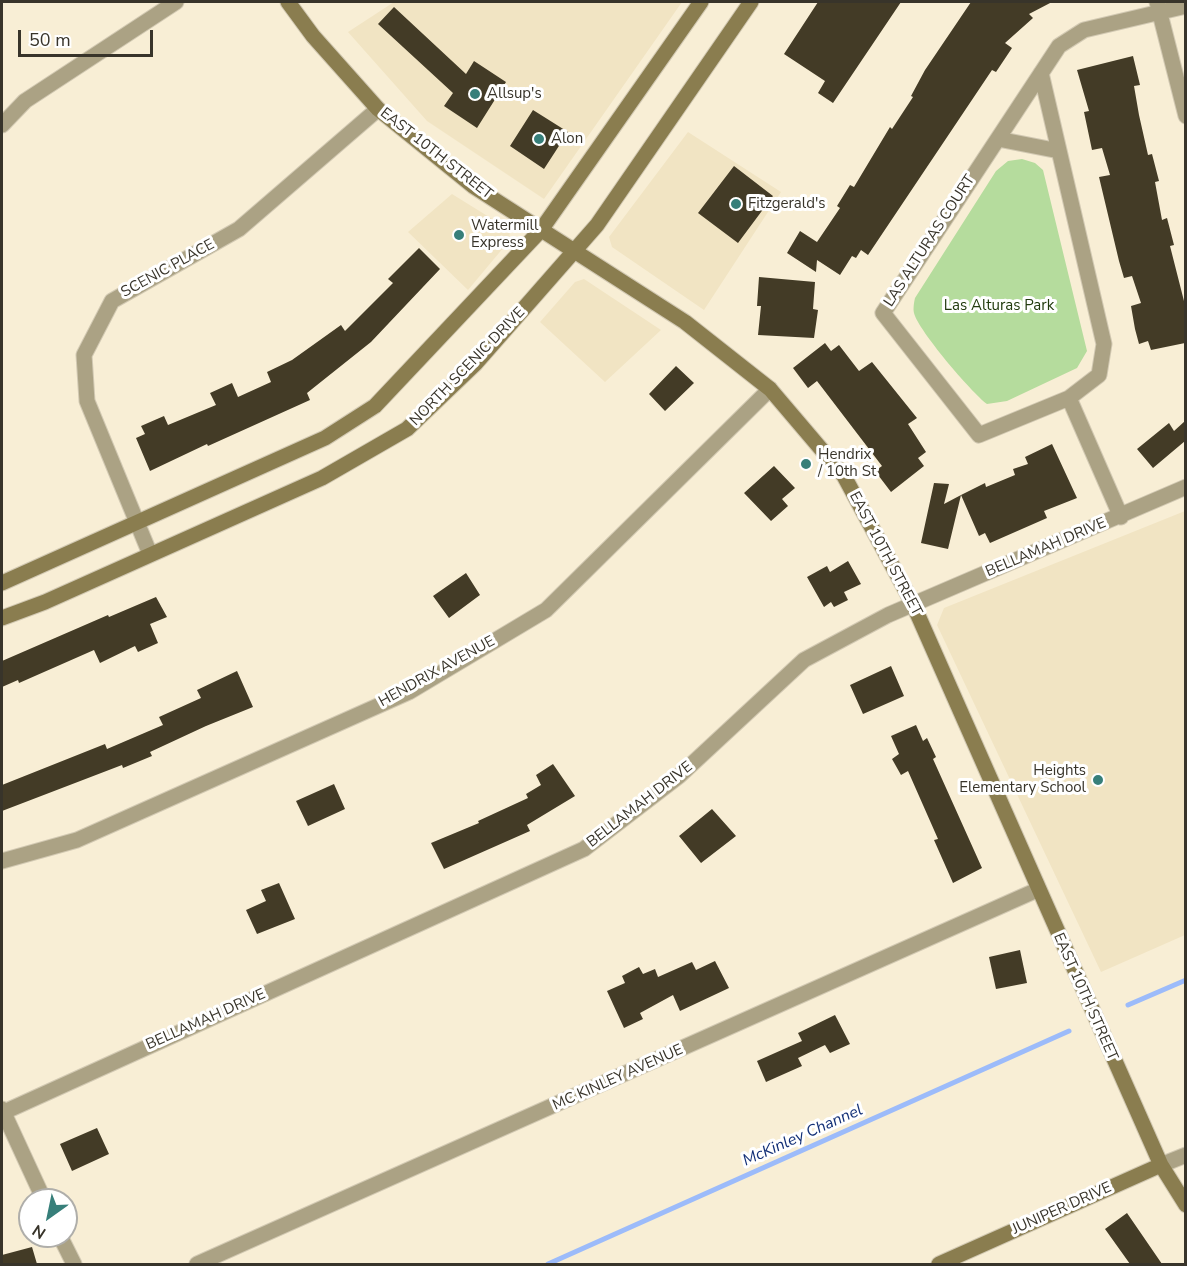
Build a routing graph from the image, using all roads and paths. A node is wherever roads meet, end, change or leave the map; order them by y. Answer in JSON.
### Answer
{"nodes":[{"id":1,"x":176,"y":2,"type":"edge"},
{"id":2,"x":288,"y":2,"type":"edge"},
{"id":3,"x":701,"y":2,"type":"edge"},
{"id":4,"x":751,"y":2,"type":"edge"},
{"id":5,"x":1158,"y":6,"type":"edge"},
{"id":6,"x":1185,"y":6,"type":"edge"},
{"id":7,"x":1041,"y":73,"type":"junction"},
{"id":8,"x":378,"y":109,"type":"junction"},
{"id":9,"x":1185,"y":116,"type":"edge"},
{"id":10,"x":2,"y":125,"type":"edge"},
{"id":11,"x":998,"y":139,"type":"junction"},
{"id":12,"x":1059,"y":151,"type":"junction"},
{"id":13,"x":541,"y":230,"type":"junction"},
{"id":14,"x":574,"y":253,"type":"junction"},
{"id":15,"x":770,"y":389,"type":"junction"},
{"id":16,"x":1069,"y":398,"type":"junction"},
{"id":17,"x":1185,"y":487,"type":"edge"},
{"id":18,"x":1121,"y":517,"type":"junction"},
{"id":19,"x":137,"y":522,"type":"junction"},
{"id":20,"x":150,"y":554,"type":"junction"},
{"id":21,"x":2,"y":583,"type":"edge"},
{"id":22,"x":913,"y":604,"type":"junction"},
{"id":23,"x":2,"y":618,"type":"edge"},
{"id":24,"x":2,"y":861,"type":"edge"},
{"id":25,"x":1037,"y":890,"type":"junction"},
{"id":26,"x":2,"y":1111,"type":"edge"},
{"id":27,"x":1185,"y":1155,"type":"edge"},
{"id":28,"x":1161,"y":1165,"type":"junction"},
{"id":29,"x":38,"y":1188,"type":"edge"},
{"id":30,"x":1185,"y":1205,"type":"edge"},
{"id":31,"x":66,"y":1248,"type":"edge"},
{"id":32,"x":74,"y":1264,"type":"edge"},
{"id":33,"x":197,"y":1264,"type":"edge"},
{"id":34,"x":939,"y":1264,"type":"edge"}],
"edges":[{"from":1,"to":10,"type":"street"},
{"from":2,"to":8,"type":"main road","name":"EAST 10TH STREET"},
{"from":3,"to":13,"type":"main road"},
{"from":4,"to":14,"type":"main road","name":"NORTH SCENIC DRIVE"},
{"from":5,"to":6,"type":"street","name":"LAS ALTURAS COURT"},
{"from":5,"to":7,"type":"street","name":"LAS ALTURAS COURT"},
{"from":5,"to":9,"type":"street"},
{"from":7,"to":11,"type":"street","name":"LAS ALTURAS COURT"},
{"from":7,"to":12,"type":"street","name":"LAS ALTURAS COURT"},
{"from":8,"to":13,"type":"main road","name":"EAST 10TH STREET"},
{"from":8,"to":19,"type":"street","name":"SCENIC PLACE"},
{"from":11,"to":12,"type":"street"},
{"from":11,"to":16,"type":"street","name":"LAS ALTURAS COURT"},
{"from":12,"to":16,"type":"street","name":"LAS ALTURAS COURT"},
{"from":13,"to":14,"type":"main road","name":"EAST 10TH STREET"},
{"from":13,"to":19,"type":"main road"},
{"from":14,"to":15,"type":"main road","name":"EAST 10TH STREET"},
{"from":14,"to":20,"type":"main road","name":"NORTH SCENIC DRIVE"},
{"from":15,"to":22,"type":"main road","name":"EAST 10TH STREET"},
{"from":15,"to":24,"type":"street","name":"HENDRIX AVENUE"},
{"from":16,"to":18,"type":"street"},
{"from":17,"to":18,"type":"street","name":"BELLAMAH DRIVE"},
{"from":18,"to":22,"type":"street","name":"BELLAMAH DRIVE"},
{"from":19,"to":20,"type":"street","name":"SCENIC PLACE"},
{"from":19,"to":21,"type":"main road"},
{"from":20,"to":23,"type":"main road","name":"NORTH SCENIC DRIVE"},
{"from":22,"to":25,"type":"main road","name":"EAST 10TH STREET"},
{"from":22,"to":26,"type":"street","name":"BELLAMAH DRIVE"},
{"from":25,"to":28,"type":"main road","name":"EAST 10TH STREET"},
{"from":25,"to":33,"type":"street","name":"MC KINLEY AVENUE"},
{"from":26,"to":29,"type":"street"},
{"from":27,"to":28,"type":"street","name":"JUNIPER DRIVE"},
{"from":28,"to":30,"type":"main road","name":"EAST 10TH STREET"},
{"from":28,"to":34,"type":"main road","name":"JUNIPER DRIVE"},
{"from":31,"to":32,"type":"street"}]}
